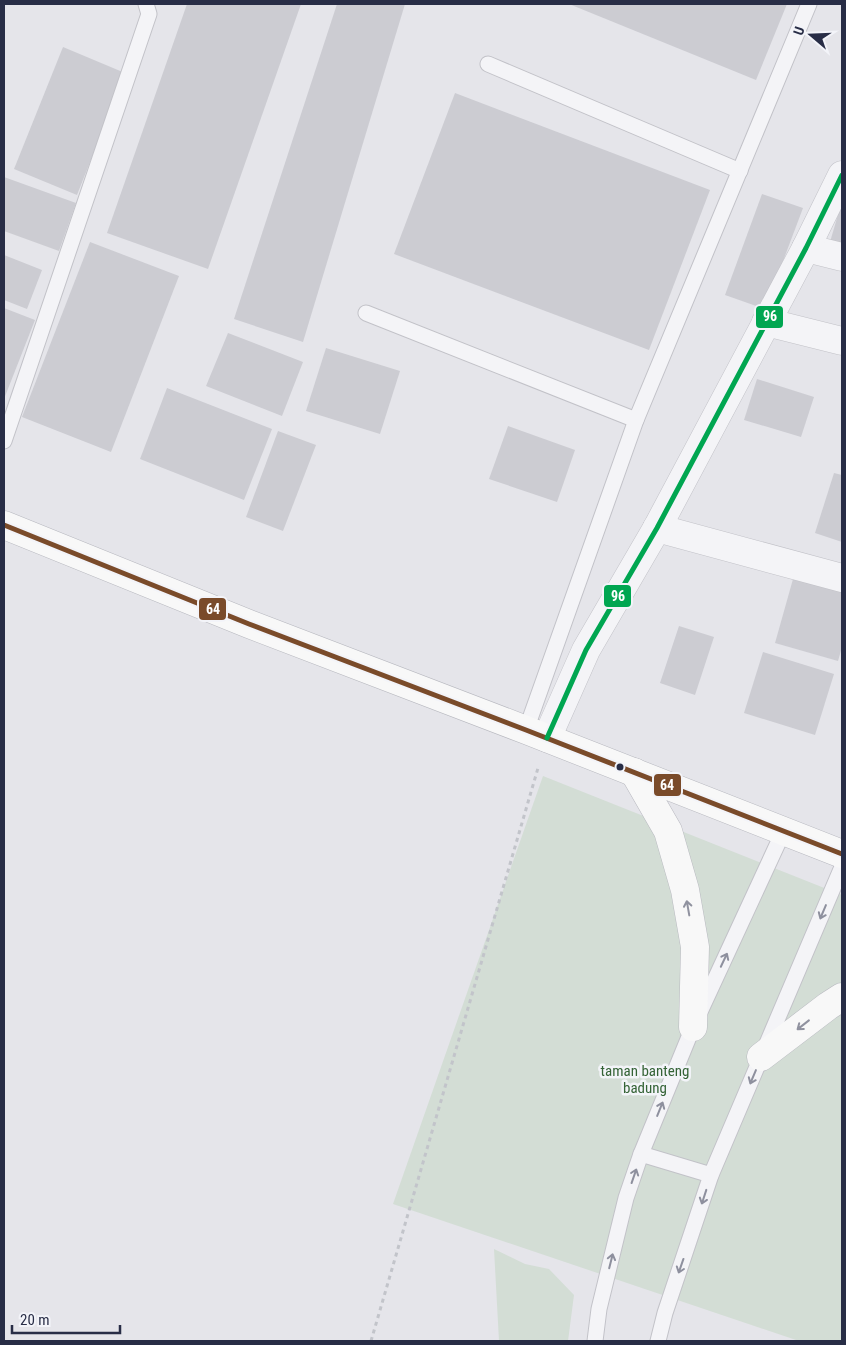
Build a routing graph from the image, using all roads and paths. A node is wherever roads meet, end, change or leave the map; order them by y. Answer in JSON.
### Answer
{"nodes":[{"id":1,"x":146,"y":4,"type":"edge"},
{"id":2,"x":809,"y":4,"type":"edge"},
{"id":3,"x":488,"y":64,"type":"dead end"},
{"id":4,"x":740,"y":171,"type":"junction"},
{"id":5,"x":842,"y":175,"type":"edge"},
{"id":6,"x":806,"y":248,"type":"junction"},
{"id":7,"x":842,"y":257,"type":"edge"},
{"id":8,"x":366,"y":313,"type":"dead end"},
{"id":9,"x":766,"y":322,"type":"junction"},
{"id":10,"x":842,"y":341,"type":"edge"},
{"id":11,"x":636,"y":420,"type":"junction"},
{"id":12,"x":4,"y":441,"type":"edge"},
{"id":13,"x":4,"y":524,"type":"edge"},
{"id":14,"x":657,"y":528,"type":"junction"},
{"id":15,"x":842,"y":578,"type":"edge"},
{"id":16,"x":536,"y":734,"type":"junction"},
{"id":17,"x":634,"y":772,"type":"junction"},
{"id":18,"x":784,"y":830,"type":"junction"},
{"id":19,"x":842,"y":854,"type":"edge"},
{"id":20,"x":842,"y":867,"type":"edge"},
{"id":21,"x":842,"y":996,"type":"edge"},
{"id":22,"x":693,"y":1026,"type":"junction"},
{"id":23,"x":761,"y":1057,"type":"junction"},
{"id":24,"x":641,"y":1154,"type":"junction"},
{"id":25,"x":711,"y":1175,"type":"junction"},
{"id":26,"x":371,"y":1341,"type":"edge"},
{"id":27,"x":595,"y":1341,"type":"edge"},
{"id":28,"x":658,"y":1341,"type":"edge"}],
"edges":[{"from":1,"to":12,"type":"lane"},
{"from":2,"to":4,"type":"lane"},
{"from":3,"to":4,"type":"lane"},
{"from":4,"to":11,"type":"lane"},
{"from":5,"to":6,"type":"street"},
{"from":6,"to":7,"type":"street"},
{"from":6,"to":9,"type":"street"},
{"from":8,"to":11,"type":"lane"},
{"from":9,"to":10,"type":"street"},
{"from":9,"to":14,"type":"street"},
{"from":11,"to":16,"type":"lane"},
{"from":13,"to":16,"type":"highway"},
{"from":14,"to":15,"type":"street"},
{"from":14,"to":16,"type":"street"},
{"from":16,"to":17,"type":"highway"},
{"from":16,"to":26,"type":"path"},
{"from":17,"to":18,"type":"highway"},
{"from":22,"to":17,"type":"highway","one_way":true},
{"from":18,"to":19,"type":"highway"},
{"from":22,"to":18,"type":"lane","one_way":true},
{"from":20,"to":23,"type":"lane","one_way":true},
{"from":21,"to":23,"type":"highway","one_way":true},
{"from":24,"to":22,"type":"lane","one_way":true},
{"from":23,"to":25,"type":"lane","one_way":true},
{"from":24,"to":25,"type":"lane"},
{"from":27,"to":24,"type":"lane","one_way":true},
{"from":25,"to":28,"type":"lane","one_way":true}]}
